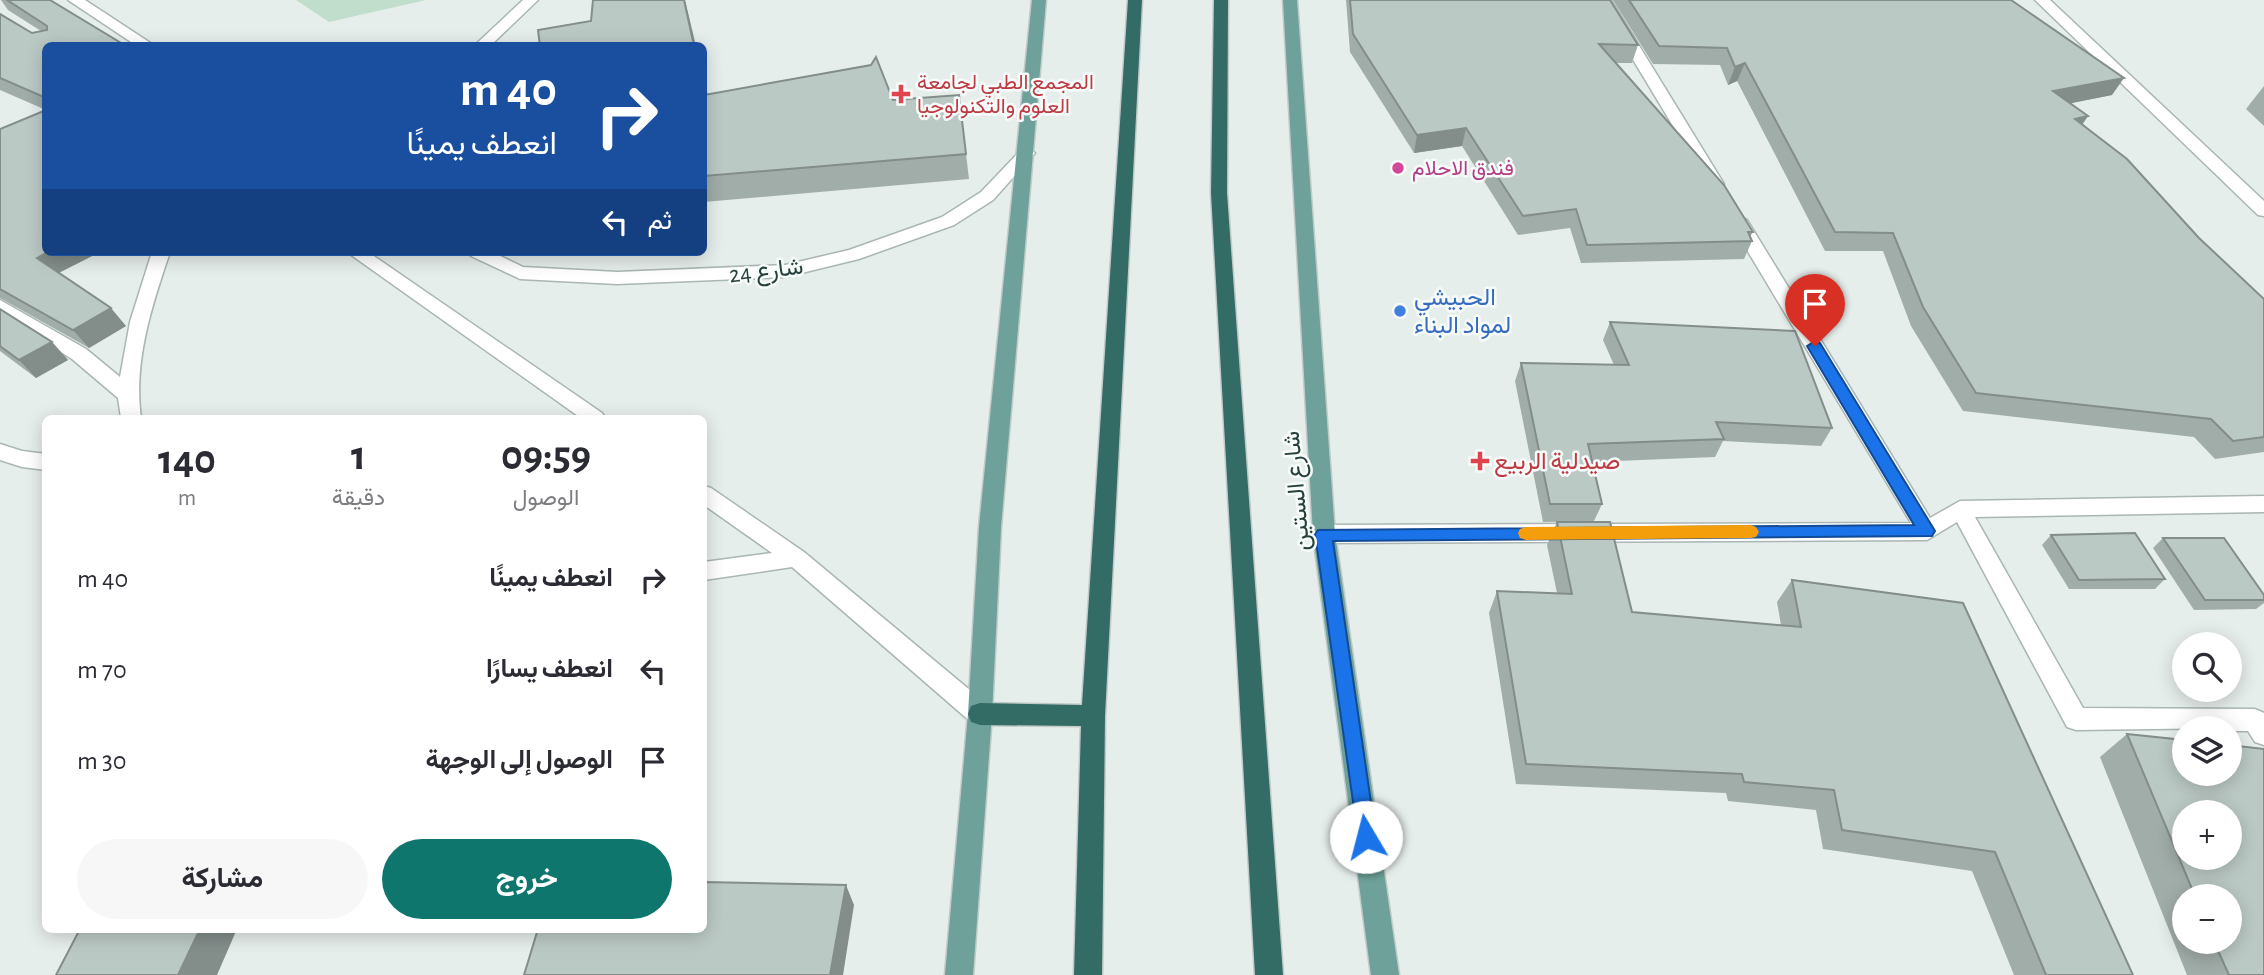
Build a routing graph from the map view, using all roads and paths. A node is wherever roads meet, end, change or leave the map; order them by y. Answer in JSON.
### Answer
{"nodes":[{"id":1,"x":75,"y":0,"type":"edge"},
{"id":2,"x":531,"y":0,"type":"edge"},
{"id":3,"x":1040,"y":0,"type":"edge"},
{"id":4,"x":1135,"y":0,"type":"edge"},
{"id":5,"x":1221,"y":0,"type":"edge"},
{"id":6,"x":1290,"y":0,"type":"edge"},
{"id":7,"x":1604,"y":0,"type":"edge"},
{"id":8,"x":2042,"y":0,"type":"edge"},
{"id":9,"x":142,"y":42,"type":"edge"},
{"id":10,"x":485,"y":42,"type":"edge"},
{"id":11,"x":1027,"y":153,"type":"junction"},
{"id":12,"x":2264,"y":211,"type":"edge"},
{"id":13,"x":160,"y":256,"type":"edge"},
{"id":14,"x":362,"y":256,"type":"edge"},
{"id":15,"x":485,"y":256,"type":"edge"},
{"id":16,"x":0,"y":306,"type":"edge"},
{"id":17,"x":128,"y":395,"type":"junction"},
{"id":18,"x":131,"y":415,"type":"edge"},
{"id":19,"x":590,"y":415,"type":"edge"},
{"id":20,"x":0,"y":452,"type":"edge"},
{"id":21,"x":42,"y":462,"type":"edge"},
{"id":22,"x":707,"y":496,"type":"edge"},
{"id":23,"x":2264,"y":504,"type":"edge"},
{"id":24,"x":1960,"y":509,"type":"junction"},
{"id":25,"x":1927,"y":531,"type":"junction"},
{"id":26,"x":1324,"y":534,"type":"junction"},
{"id":27,"x":796,"y":558,"type":"junction"},
{"id":28,"x":707,"y":571,"type":"edge"},
{"id":29,"x":979,"y":714,"type":"junction"},
{"id":30,"x":1093,"y":716,"type":"junction"},
{"id":31,"x":2264,"y":734,"type":"edge"},
{"id":32,"x":959,"y":975,"type":"edge"},
{"id":33,"x":1088,"y":975,"type":"edge"},
{"id":34,"x":1269,"y":975,"type":"edge"},
{"id":35,"x":1385,"y":975,"type":"edge"}],
"edges":[{"from":1,"to":9,"type":"street"},
{"from":2,"to":10,"type":"street"},
{"from":3,"to":11,"type":"main road"},
{"from":4,"to":30,"type":"highway"},
{"from":5,"to":34,"type":"highway"},
{"from":6,"to":26,"type":"main road","name":"شارع الستين"},
{"from":7,"to":25,"type":"street"},
{"from":8,"to":12,"type":"street"},
{"from":11,"to":15,"type":"street","name":"شارع 24"},
{"from":11,"to":29,"type":"main road"},
{"from":13,"to":17,"type":"street"},
{"from":14,"to":19,"type":"street"},
{"from":16,"to":17,"type":"street"},
{"from":17,"to":18,"type":"street"},
{"from":20,"to":21,"type":"street"},
{"from":22,"to":27,"type":"street"},
{"from":23,"to":24,"type":"street"},
{"from":24,"to":25,"type":"street"},
{"from":24,"to":31,"type":"street"},
{"from":25,"to":26,"type":"street"},
{"from":26,"to":35,"type":"main road","name":"شارع الستين"},
{"from":27,"to":28,"type":"street"},
{"from":27,"to":29,"type":"street"},
{"from":29,"to":30,"type":"highway"},
{"from":29,"to":32,"type":"main road"},
{"from":30,"to":33,"type":"highway"}]}
